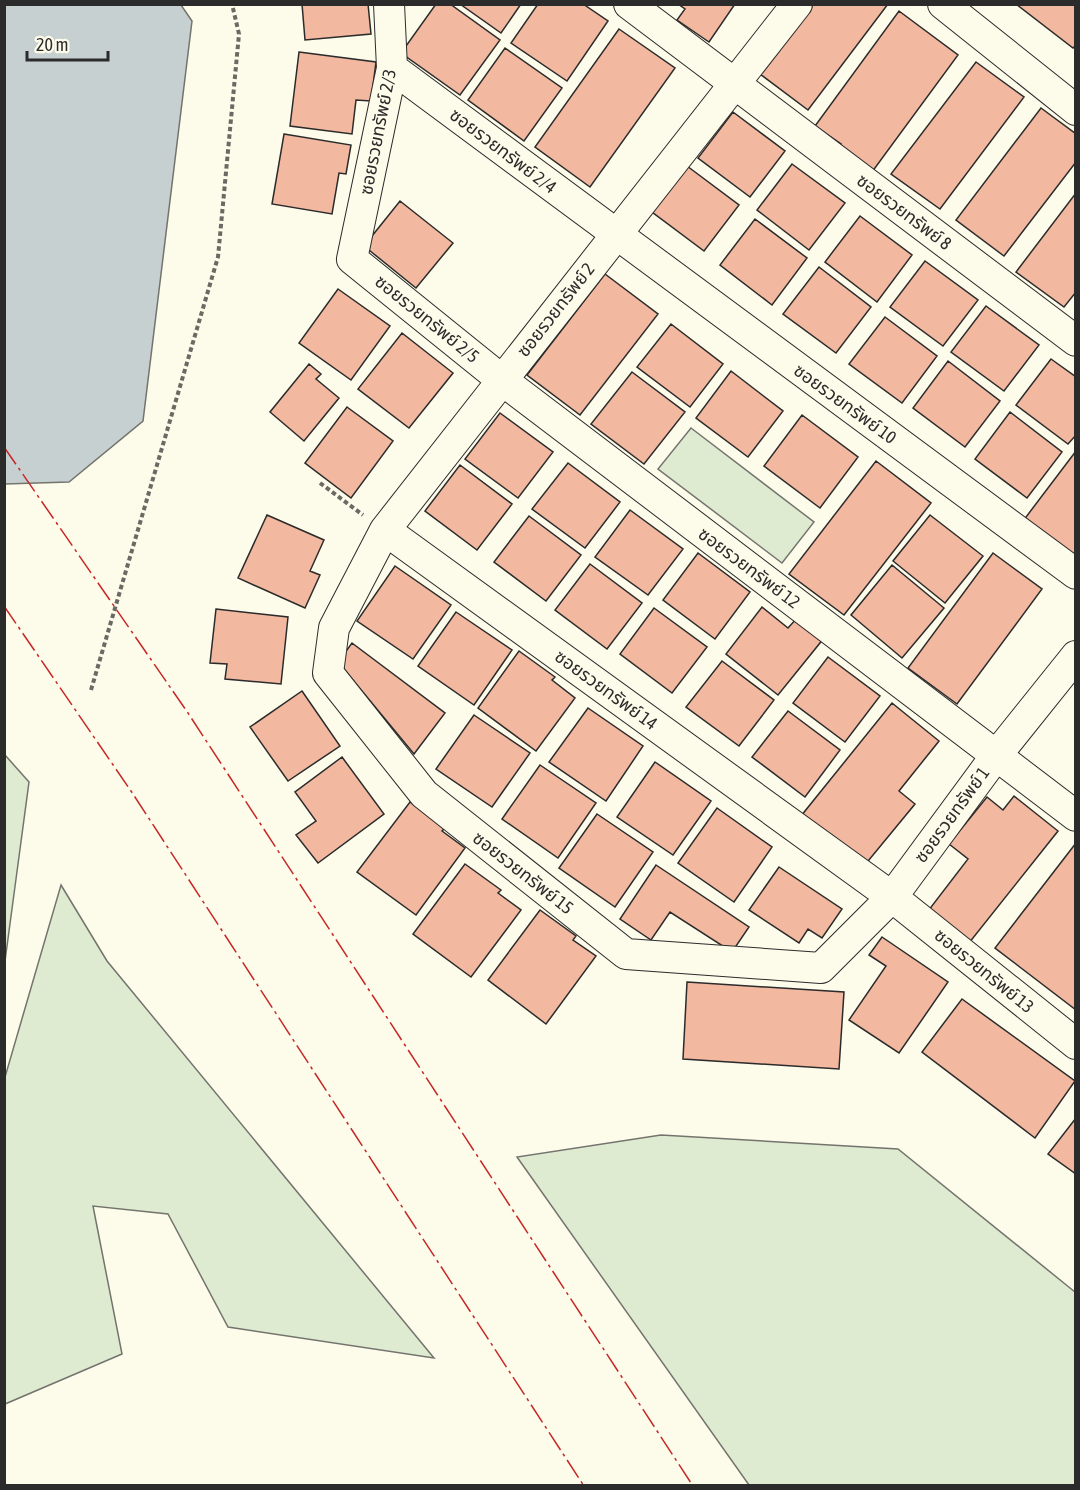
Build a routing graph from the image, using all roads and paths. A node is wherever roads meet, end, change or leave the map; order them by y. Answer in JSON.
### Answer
{"nodes":[{"id":1,"x":232,"y":4,"type":"edge"},
{"id":2,"x":389,"y":4,"type":"edge"},
{"id":3,"x":628,"y":4,"type":"edge"},
{"id":4,"x":797,"y":4,"type":"edge"},
{"id":5,"x":943,"y":4,"type":"edge"},
{"id":6,"x":392,"y":68,"type":"junction"},
{"id":7,"x":733,"y":83,"type":"junction"},
{"id":8,"x":1076,"y":110,"type":"edge"},
{"id":9,"x":615,"y":234,"type":"junction"},
{"id":10,"x":352,"y":259,"type":"joint"},
{"id":11,"x":1076,"y":341,"type":"edge"},
{"id":12,"x":502,"y":380,"type":"junction"},
{"id":13,"x":320,"y":483,"type":"dead end"},
{"id":14,"x":385,"y":530,"type":"junction"},
{"id":15,"x":1076,"y":574,"type":"edge"},
{"id":16,"x":334,"y":628,"type":"joint"},
{"id":17,"x":1076,"y":656,"type":"edge"},
{"id":18,"x":91,"y":690,"type":"dead end"},
{"id":19,"x":995,"y":757,"type":"junction"},
{"id":20,"x":1076,"y":816,"type":"edge"},
{"id":21,"x":892,"y":897,"type":"junction"},
{"id":22,"x":821,"y":968,"type":"joint"},
{"id":23,"x":1076,"y":1044,"type":"edge"}],
"edges":[{"from":1,"to":18,"type":"path"},
{"from":2,"to":6,"type":"street","name":"ซอยรวยทรัพย์ 2/3"},
{"from":3,"to":7,"type":"street"},
{"from":4,"to":7,"type":"street","name":"ซอยรวยทรัพย์ 2"},
{"from":5,"to":8,"type":"street"},
{"from":6,"to":9,"type":"street","name":"ซอยรวยทรัพย์ 2/4"},
{"from":6,"to":10,"type":"street","name":"ซอยรวยทรัพย์ 2/3"},
{"from":7,"to":9,"type":"street","name":"ซอยรวยทรัพย์ 2"},
{"from":7,"to":11,"type":"street","name":"ซอยรวยทรัพย์ 8"},
{"from":9,"to":12,"type":"street","name":"ซอยรวยทรัพย์ 2"},
{"from":9,"to":15,"type":"street","name":"ซอยรวยทรัพย์ 10"},
{"from":10,"to":12,"type":"street","name":"ซอยรวยทรัพย์ 2/5"},
{"from":12,"to":14,"type":"street","name":"ซอยรวยทรัพย์ 2"},
{"from":12,"to":19,"type":"street","name":"ซอยรวยทรัพย์ 12"},
{"from":13,"to":14,"type":"path"},
{"from":14,"to":16,"type":"street","name":"ซอยรวยทรัพย์ 2"},
{"from":14,"to":21,"type":"street","name":"ซอยรวยทรัพย์ 14"},
{"from":16,"to":22,"type":"street","name":"ซอยรวยทรัพย์ 15"},
{"from":17,"to":19,"type":"street","name":"ซอยรวยทรัพย์ 1"},
{"from":19,"to":20,"type":"street","name":"ซอยรวยทรัพย์ 12"},
{"from":19,"to":21,"type":"street","name":"ซอยรวยทรัพย์ 1"},
{"from":21,"to":22,"type":"street","name":"ซอยรวยทรัพย์ 1"},
{"from":21,"to":23,"type":"street","name":"ซอยรวยทรัพย์ 13"}]}
